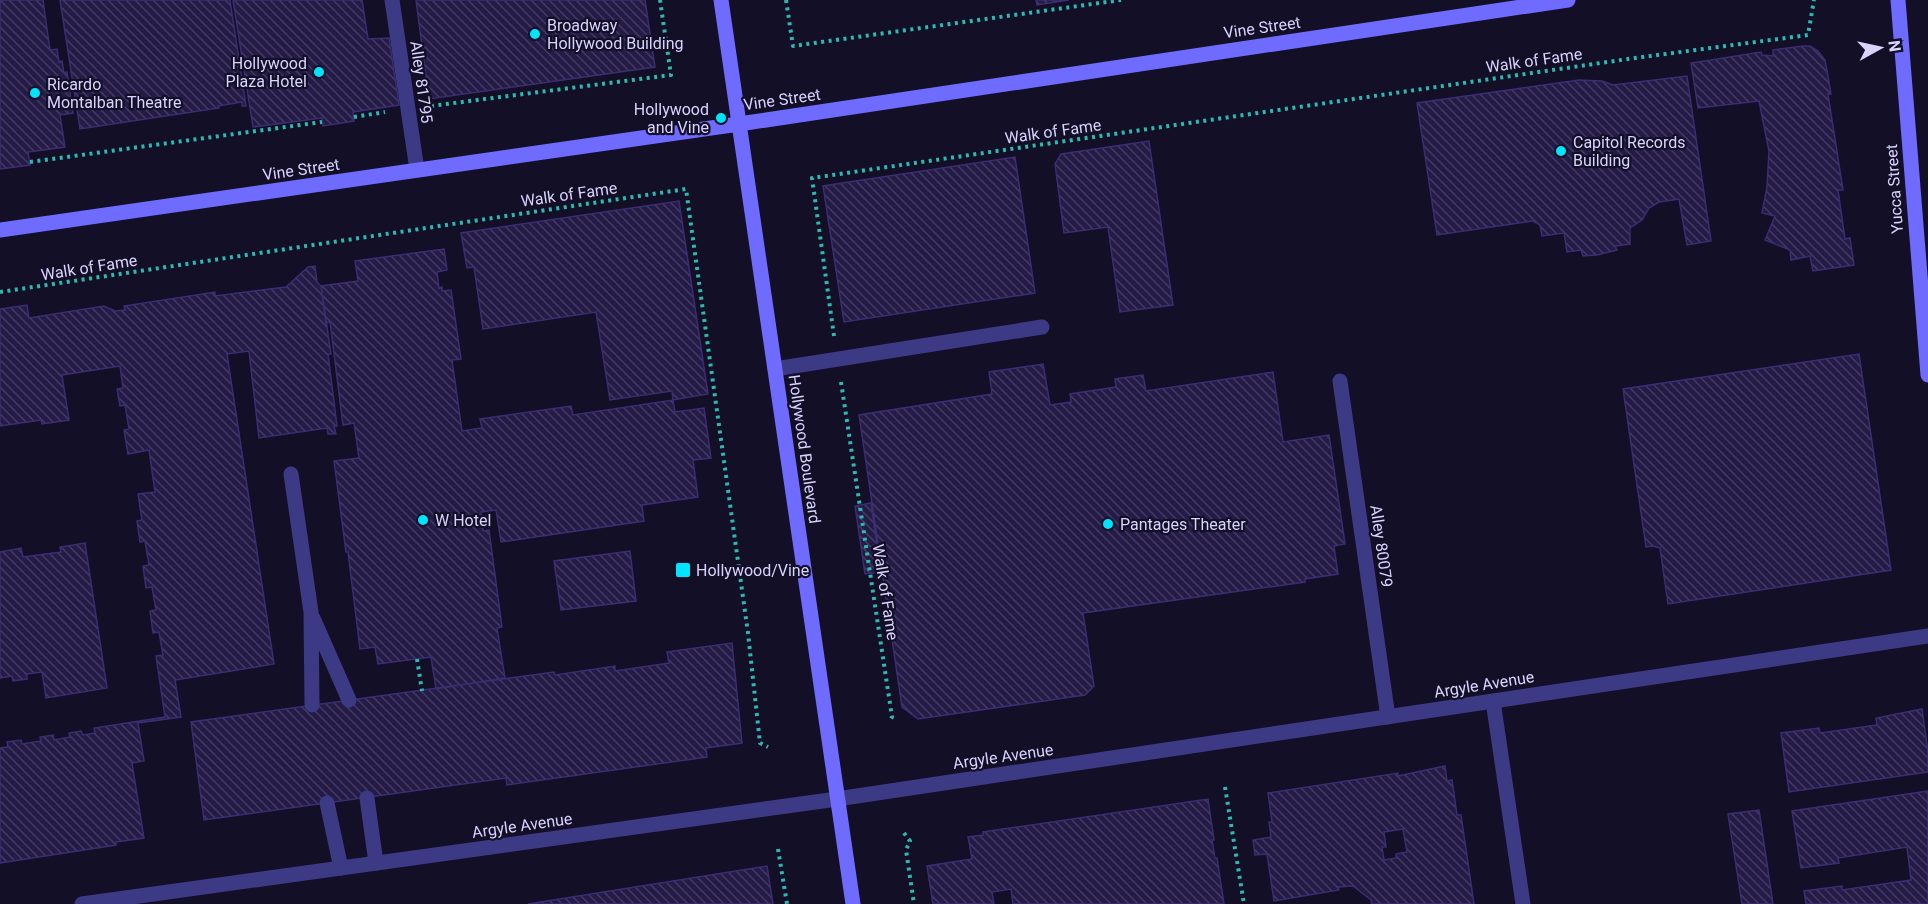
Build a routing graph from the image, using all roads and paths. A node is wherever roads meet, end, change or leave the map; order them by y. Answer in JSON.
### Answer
{"nodes":[{"id":1,"x":392,"y":0,"type":"edge"},
{"id":2,"x":660,"y":0,"type":"edge"},
{"id":3,"x":721,"y":0,"type":"edge"},
{"id":4,"x":786,"y":0,"type":"edge"},
{"id":5,"x":1121,"y":0,"type":"edge"},
{"id":6,"x":1568,"y":0,"type":"edge"},
{"id":7,"x":1814,"y":0,"type":"edge"},
{"id":8,"x":1898,"y":0,"type":"edge"},
{"id":9,"x":407,"y":109,"type":"junction"},
{"id":10,"x":354,"y":117,"type":"dead end"},
{"id":11,"x":322,"y":122,"type":"dead end"},
{"id":12,"x":740,"y":124,"type":"junction"},
{"id":13,"x":30,"y":162,"type":"dead end"},
{"id":14,"x":1911,"y":167,"type":"junction"},
{"id":15,"x":417,"y":170,"type":"junction"},
{"id":16,"x":0,"y":230,"type":"edge"},
{"id":17,"x":1928,"y":254,"type":"edge"},
{"id":18,"x":0,"y":292,"type":"edge"},
{"id":19,"x":1042,"y":327,"type":"dead end"},
{"id":20,"x":838,"y":359,"type":"junction"},
{"id":21,"x":775,"y":369,"type":"junction"},
{"id":22,"x":1928,"y":375,"type":"edge"},
{"id":23,"x":1340,"y":381,"type":"dead end"},
{"id":24,"x":291,"y":474,"type":"dead end"},
{"id":25,"x":311,"y":612,"type":"junction"},
{"id":26,"x":1928,"y":636,"type":"edge"},
{"id":27,"x":417,"y":659,"type":"dead end"},
{"id":28,"x":422,"y":691,"type":"dead end"},
{"id":29,"x":349,"y":700,"type":"dead end"},
{"id":30,"x":1493,"y":701,"type":"junction"},
{"id":31,"x":312,"y":705,"type":"dead end"},
{"id":32,"x":1388,"y":717,"type":"junction"},
{"id":33,"x":889,"y":723,"type":"dead end"},
{"id":34,"x":768,"y":747,"type":"dead end"},
{"id":35,"x":1225,"y":787,"type":"dead end"},
{"id":36,"x":367,"y":798,"type":"dead end"},
{"id":37,"x":837,"y":799,"type":"junction"},
{"id":38,"x":327,"y":803,"type":"dead end"},
{"id":39,"x":904,"y":833,"type":"dead end"},
{"id":40,"x":778,"y":849,"type":"dead end"},
{"id":41,"x":376,"y":863,"type":"junction"},
{"id":42,"x":341,"y":868,"type":"junction"},
{"id":43,"x":82,"y":904,"type":"edge"},
{"id":44,"x":787,"y":904,"type":"edge"},
{"id":45,"x":853,"y":904,"type":"edge"},
{"id":46,"x":914,"y":904,"type":"edge"},
{"id":47,"x":1244,"y":904,"type":"edge"},
{"id":48,"x":1523,"y":904,"type":"edge"}],
"edges":[{"from":1,"to":9,"type":"street","name":"Alley 81795"},
{"from":2,"to":9,"type":"path"},
{"from":3,"to":12,"type":"main road","name":"Hollywood Boulevard"},
{"from":4,"to":5,"type":"path"},
{"from":6,"to":12,"type":"main road","name":"Vine Street"},
{"from":7,"to":20,"type":"path","name":"Walk of Fame"},
{"from":8,"to":14,"type":"main road","name":"Yucca Street"},
{"from":9,"to":10,"type":"path"},
{"from":9,"to":15,"type":"street","name":"Alley 81795"},
{"from":11,"to":13,"type":"path"},
{"from":12,"to":15,"type":"main road","name":"Vine Street"},
{"from":12,"to":21,"type":"main road","name":"Hollywood Boulevard"},
{"from":14,"to":17,"type":"main road"},
{"from":14,"to":22,"type":"main road","name":"Yucca Street"},
{"from":15,"to":16,"type":"main road","name":"Vine Street"},
{"from":18,"to":34,"type":"path","name":"Walk of Fame"},
{"from":19,"to":20,"type":"street"},
{"from":20,"to":21,"type":"street"},
{"from":20,"to":33,"type":"path","name":"Walk of Fame"},
{"from":21,"to":37,"type":"main road","name":"Hollywood Boulevard"},
{"from":23,"to":32,"type":"street","name":"Alley 80079"},
{"from":24,"to":25,"type":"street"},
{"from":25,"to":29,"type":"street"},
{"from":25,"to":31,"type":"street"},
{"from":26,"to":30,"type":"street","name":"Argyle Avenue"},
{"from":27,"to":28,"type":"path"},
{"from":30,"to":32,"type":"street","name":"Argyle Avenue"},
{"from":30,"to":48,"type":"street"},
{"from":32,"to":37,"type":"street","name":"Argyle Avenue"},
{"from":35,"to":47,"type":"path"},
{"from":36,"to":41,"type":"street"},
{"from":37,"to":41,"type":"street","name":"Argyle Avenue"},
{"from":37,"to":45,"type":"main road","name":"Hollywood Boulevard"},
{"from":38,"to":42,"type":"street"},
{"from":39,"to":46,"type":"path"},
{"from":40,"to":44,"type":"path"},
{"from":41,"to":42,"type":"street","name":"Argyle Avenue"},
{"from":42,"to":43,"type":"street","name":"Argyle Avenue"}]}
